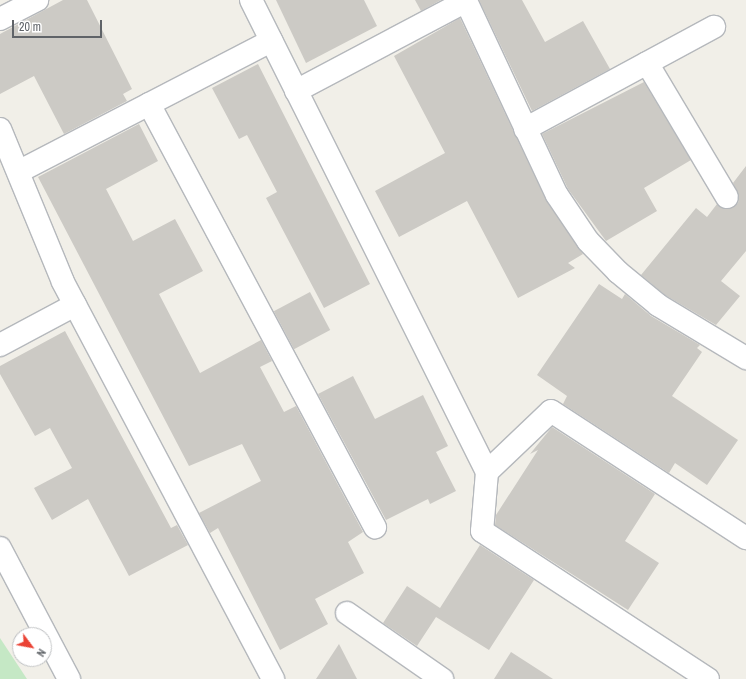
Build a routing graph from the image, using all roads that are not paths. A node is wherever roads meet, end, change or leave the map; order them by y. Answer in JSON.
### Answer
{"nodes":[{"id":1,"x":37,"y":0,"type":"edge"},
{"id":2,"x":251,"y":0,"type":"edge"},
{"id":3,"x":466,"y":0,"type":"edge"},
{"id":4,"x":0,"y":19,"type":"edge"},
{"id":5,"x":714,"y":28,"type":"dead end"},
{"id":6,"x":271,"y":41,"type":"junction"},
{"id":7,"x":647,"y":63,"type":"junction"},
{"id":8,"x":296,"y":92,"type":"junction"},
{"id":9,"x":148,"y":104,"type":"junction"},
{"id":10,"x":0,"y":129,"type":"edge"},
{"id":11,"x":526,"y":129,"type":"junction"},
{"id":12,"x":20,"y":171,"type":"junction"},
{"id":13,"x":727,"y":197,"type":"dead end"},
{"id":14,"x":75,"y":305,"type":"junction"},
{"id":15,"x":0,"y":345,"type":"edge"},
{"id":16,"x":746,"y":358,"type":"edge"},
{"id":17,"x":487,"y":472,"type":"junction"},
{"id":18,"x":375,"y":527,"type":"dead end"},
{"id":19,"x":746,"y":538,"type":"edge"},
{"id":20,"x":0,"y":548,"type":"edge"},
{"id":21,"x":347,"y":613,"type":"dead end"},
{"id":22,"x":69,"y":679,"type":"edge"},
{"id":23,"x":273,"y":679,"type":"edge"},
{"id":24,"x":442,"y":679,"type":"edge"},
{"id":25,"x":708,"y":679,"type":"edge"}],
"edges":[{"from":1,"to":4,"type":"street"},
{"from":2,"to":6,"type":"street"},
{"from":3,"to":8,"type":"street"},
{"from":3,"to":11,"type":"street"},
{"from":5,"to":7,"type":"street"},
{"from":6,"to":8,"type":"street"},
{"from":6,"to":9,"type":"street"},
{"from":7,"to":11,"type":"street"},
{"from":7,"to":13,"type":"street"},
{"from":8,"to":17,"type":"street"},
{"from":9,"to":12,"type":"street"},
{"from":9,"to":18,"type":"street"},
{"from":10,"to":12,"type":"street"},
{"from":11,"to":16,"type":"street"},
{"from":12,"to":14,"type":"street"},
{"from":14,"to":15,"type":"street"},
{"from":14,"to":23,"type":"street"},
{"from":17,"to":19,"type":"street"},
{"from":17,"to":25,"type":"street"},
{"from":20,"to":22,"type":"street"},
{"from":21,"to":24,"type":"street"}]}
